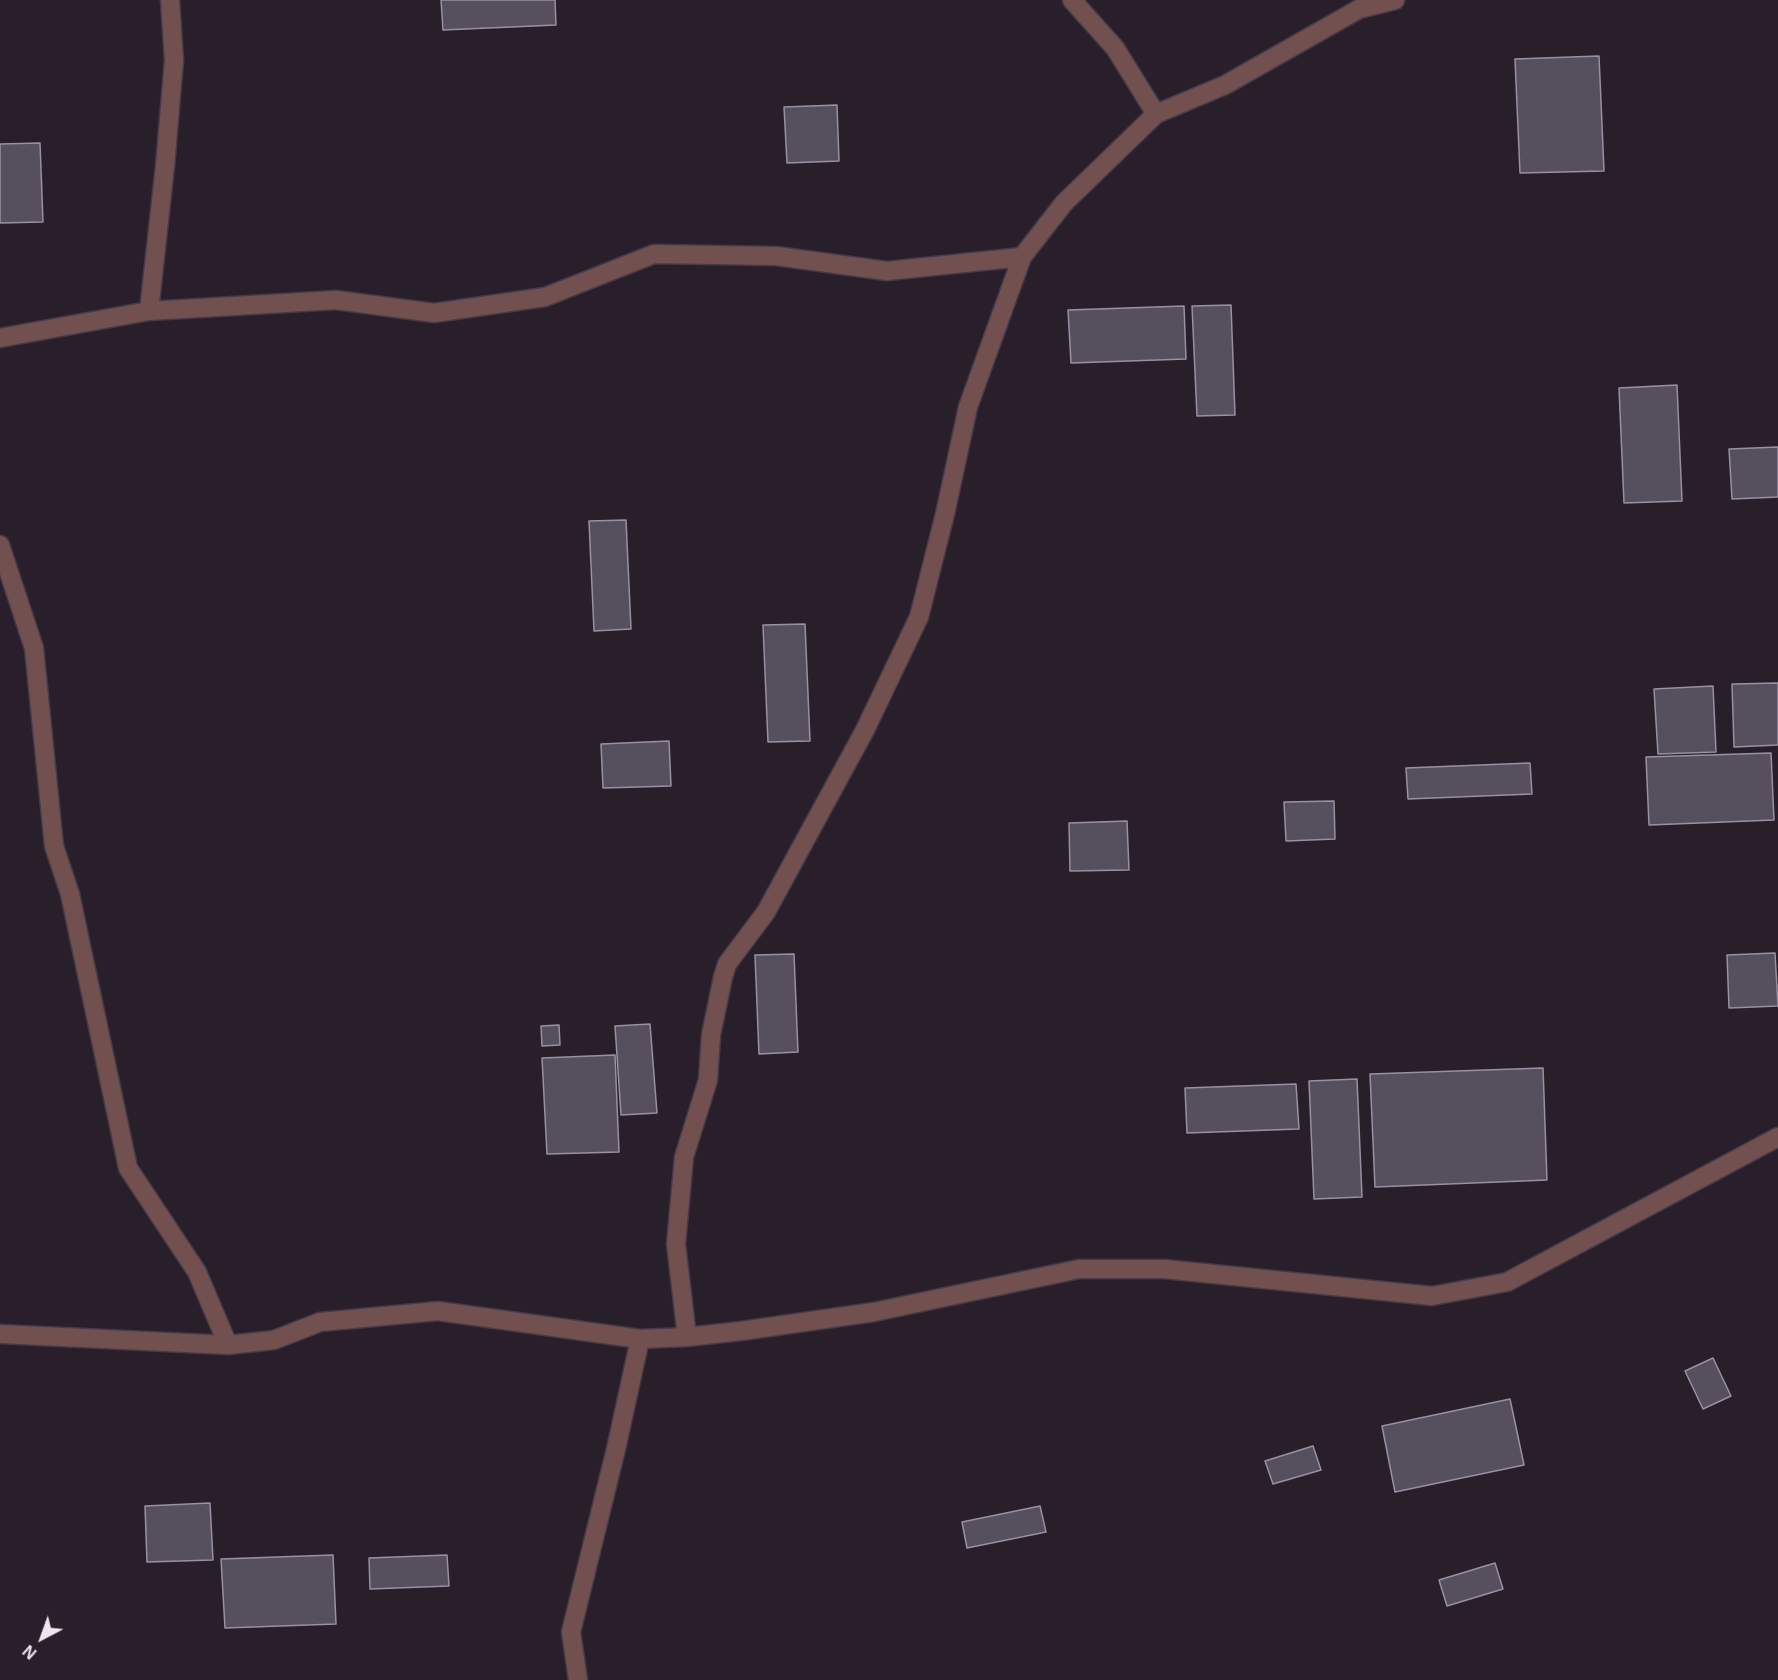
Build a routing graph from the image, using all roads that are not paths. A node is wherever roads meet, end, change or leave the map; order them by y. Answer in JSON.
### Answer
{"nodes":[{"id":1,"x":170,"y":0,"type":"edge"},
{"id":2,"x":1072,"y":0,"type":"edge"},
{"id":3,"x":1395,"y":0,"type":"edge"},
{"id":4,"x":1156,"y":114,"type":"junction"},
{"id":5,"x":1022,"y":257,"type":"junction"},
{"id":6,"x":148,"y":311,"type":"junction"},
{"id":7,"x":0,"y":338,"type":"edge"},
{"id":8,"x":0,"y":545,"type":"edge"},
{"id":9,"x":1778,"y":1137,"type":"edge"},
{"id":10,"x":0,"y":1334,"type":"edge"},
{"id":11,"x":687,"y":1337,"type":"junction"},
{"id":12,"x":640,"y":1339,"type":"junction"},
{"id":13,"x":228,"y":1345,"type":"junction"},
{"id":14,"x":578,"y":1680,"type":"edge"}],
"edges":[{"from":1,"to":6,"type":"street"},
{"from":2,"to":4,"type":"street"},
{"from":3,"to":4,"type":"street"},
{"from":4,"to":5,"type":"street"},
{"from":5,"to":6,"type":"street"},
{"from":5,"to":11,"type":"street"},
{"from":6,"to":7,"type":"street"},
{"from":8,"to":13,"type":"street"},
{"from":9,"to":11,"type":"street"},
{"from":10,"to":13,"type":"street"},
{"from":11,"to":12,"type":"street"},
{"from":12,"to":13,"type":"street"},
{"from":12,"to":14,"type":"street"}]}
